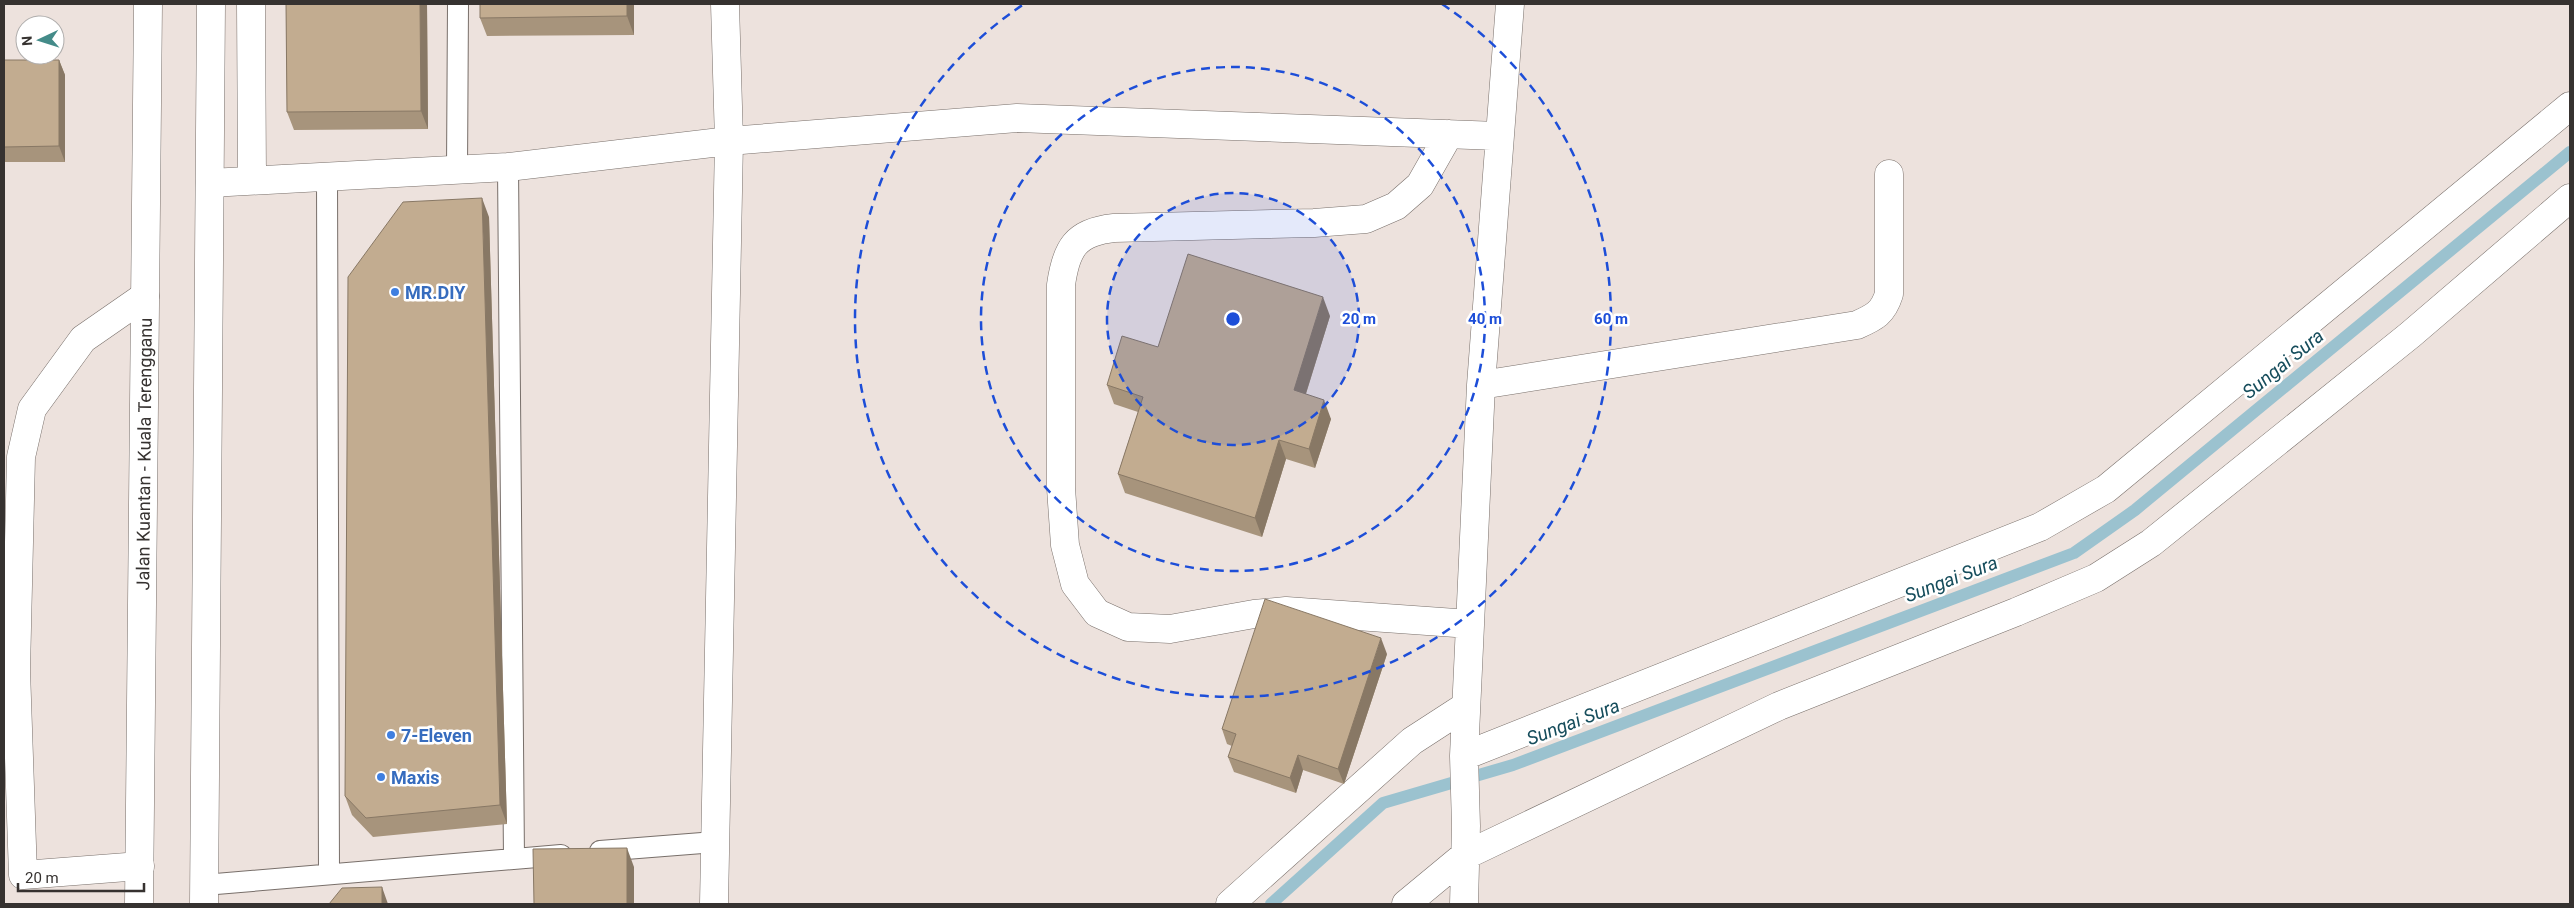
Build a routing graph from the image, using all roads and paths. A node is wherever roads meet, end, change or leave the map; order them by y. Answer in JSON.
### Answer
{"nodes":[{"id":1,"x":148,"y":4,"type":"edge"},
{"id":2,"x":211,"y":4,"type":"edge"},
{"id":3,"x":251,"y":4,"type":"edge"},
{"id":4,"x":458,"y":4,"type":"edge"},
{"id":5,"x":724,"y":4,"type":"edge"},
{"id":6,"x":1510,"y":4,"type":"edge"},
{"id":7,"x":2570,"y":106,"type":"edge"},
{"id":8,"x":1449,"y":134,"type":"junction"},
{"id":9,"x":1498,"y":136,"type":"junction"},
{"id":10,"x":730,"y":141,"type":"junction"},
{"id":11,"x":508,"y":167,"type":"junction"},
{"id":12,"x":457,"y":170,"type":"junction"},
{"id":13,"x":1889,"y":174,"type":"dead end"},
{"id":14,"x":327,"y":176,"type":"junction"},
{"id":15,"x":252,"y":180,"type":"junction"},
{"id":16,"x":210,"y":182,"type":"junction"},
{"id":17,"x":2570,"y":198,"type":"edge"},
{"id":18,"x":145,"y":296,"type":"junction"},
{"id":19,"x":1481,"y":385,"type":"junction"},
{"id":20,"x":1470,"y":624,"type":"junction"},
{"id":21,"x":10,"y":670,"type":"edge"},
{"id":22,"x":1466,"y":706,"type":"junction"},
{"id":23,"x":1464,"y":761,"type":"junction"},
{"id":24,"x":715,"y":842,"type":"junction"},
{"id":25,"x":1464,"y":856,"type":"junction"},
{"id":26,"x":514,"y":858,"type":"junction"},
{"id":27,"x":140,"y":866,"type":"junction"},
{"id":28,"x":329,"y":874,"type":"junction"},
{"id":29,"x":204,"y":895,"type":"edge"},
{"id":30,"x":139,"y":904,"type":"edge"},
{"id":31,"x":714,"y":904,"type":"edge"},
{"id":32,"x":1230,"y":904,"type":"edge"},
{"id":33,"x":1406,"y":904,"type":"edge"},
{"id":34,"x":1464,"y":904,"type":"edge"}],
"edges":[{"from":1,"to":18,"type":"main road","name":"Jalan Kuantan - Kuala Terengganu"},
{"from":2,"to":16,"type":"main road"},
{"from":3,"to":15,"type":"main road"},
{"from":4,"to":12,"type":"lane"},
{"from":5,"to":10,"type":"main road"},
{"from":6,"to":9,"type":"main road"},
{"from":7,"to":23,"type":"main road"},
{"from":8,"to":9,"type":"main road"},
{"from":8,"to":10,"type":"main road"},
{"from":8,"to":20,"type":"main road"},
{"from":9,"to":19,"type":"main road"},
{"from":10,"to":11,"type":"main road"},
{"from":10,"to":24,"type":"main road"},
{"from":11,"to":12,"type":"main road"},
{"from":11,"to":26,"type":"lane"},
{"from":12,"to":14,"type":"main road"},
{"from":13,"to":19,"type":"main road"},
{"from":14,"to":15,"type":"main road"},
{"from":14,"to":28,"type":"lane"},
{"from":15,"to":16,"type":"main road"},
{"from":16,"to":29,"type":"main road"},
{"from":17,"to":25,"type":"main road"},
{"from":18,"to":21,"type":"main road"},
{"from":18,"to":27,"type":"main road","name":"Jalan Kuantan - Kuala Terengganu"},
{"from":19,"to":20,"type":"main road"},
{"from":20,"to":22,"type":"main road"},
{"from":21,"to":27,"type":"main road"},
{"from":22,"to":23,"type":"main road"},
{"from":22,"to":32,"type":"main road"},
{"from":23,"to":25,"type":"main road"},
{"from":24,"to":26,"type":"lane"},
{"from":24,"to":31,"type":"main road"},
{"from":25,"to":33,"type":"main road"},
{"from":25,"to":34,"type":"main road"},
{"from":26,"to":28,"type":"lane"},
{"from":27,"to":30,"type":"main road","name":"Jalan Kuantan - Kuala Terengganu"},
{"from":28,"to":29,"type":"lane"}]}
